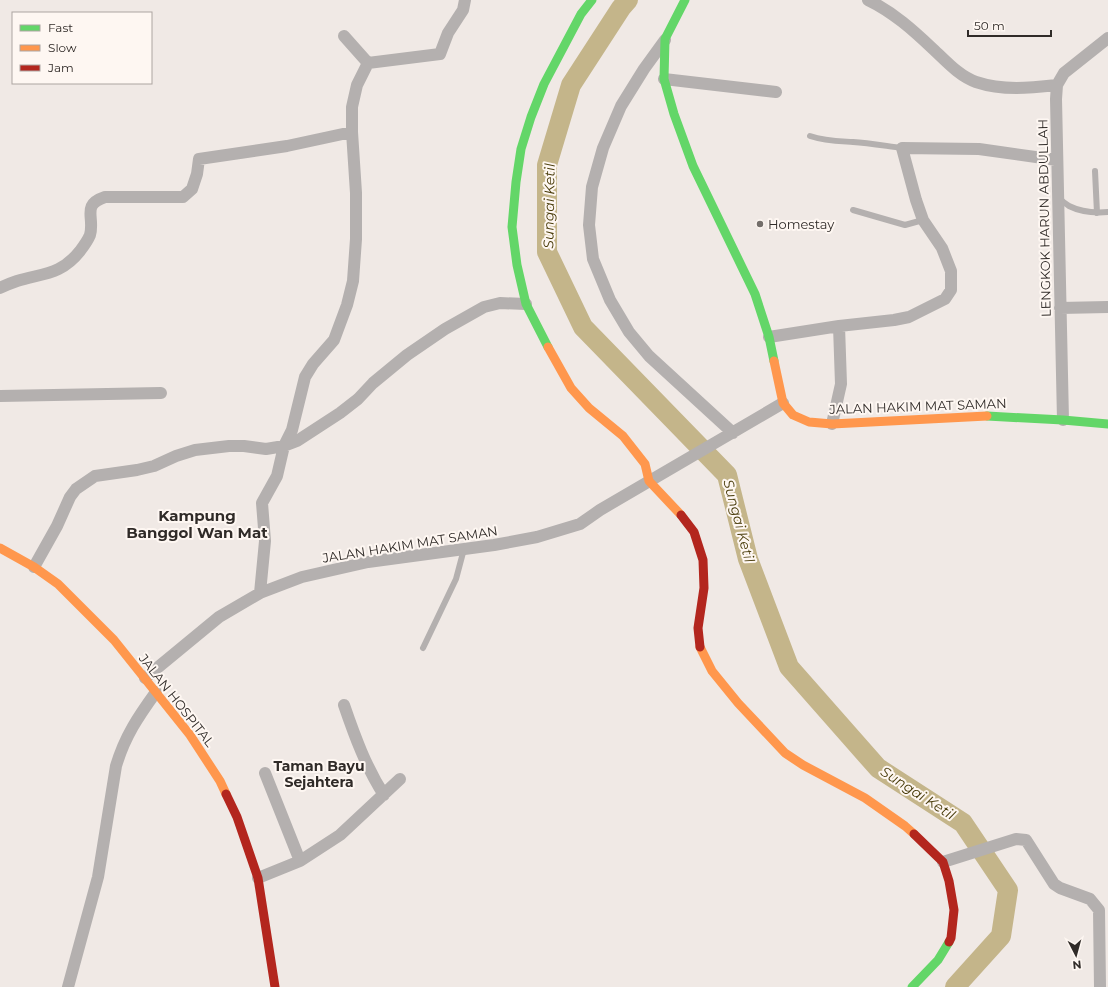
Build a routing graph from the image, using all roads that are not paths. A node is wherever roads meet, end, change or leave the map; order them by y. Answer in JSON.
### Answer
{"nodes":[{"id":1,"x":465,"y":0,"type":"edge"},
{"id":2,"x":592,"y":0,"type":"edge"},
{"id":3,"x":685,"y":0,"type":"edge"},
{"id":4,"x":868,"y":0,"type":"edge"},
{"id":5,"x":885,"y":4,"type":"edge"},
{"id":6,"x":344,"y":36,"type":"dead end"},
{"id":7,"x":1108,"y":38,"type":"edge"},
{"id":8,"x":665,"y":39,"type":"junction"},
{"id":9,"x":368,"y":63,"type":"junction"},
{"id":10,"x":664,"y":79,"type":"junction"},
{"id":11,"x":1057,"y":85,"type":"junction"},
{"id":12,"x":776,"y":92,"type":"dead end"},
{"id":13,"x":352,"y":132,"type":"junction"},
{"id":14,"x":810,"y":136,"type":"dead end"},
{"id":15,"x":902,"y":148,"type":"junction"},
{"id":16,"x":1057,"y":160,"type":"junction"},
{"id":17,"x":1095,"y":171,"type":"dead end"},
{"id":18,"x":1058,"y":197,"type":"junction"},
{"id":19,"x":853,"y":210,"type":"dead end"},
{"id":20,"x":1108,"y":212,"type":"edge"},
{"id":21,"x":1097,"y":213,"type":"junction"},
{"id":22,"x":923,"y":220,"type":"junction"},
{"id":23,"x":0,"y":288,"type":"edge"},
{"id":24,"x":526,"y":304,"type":"junction"},
{"id":25,"x":1108,"y":307,"type":"edge"},
{"id":26,"x":1060,"y":308,"type":"junction"},
{"id":27,"x":839,"y":326,"type":"junction"},
{"id":28,"x":769,"y":337,"type":"junction"},
{"id":29,"x":161,"y":393,"type":"dead end"},
{"id":30,"x":0,"y":396,"type":"edge"},
{"id":31,"x":784,"y":403,"type":"junction"},
{"id":32,"x":1063,"y":420,"type":"junction"},
{"id":33,"x":832,"y":424,"type":"junction"},
{"id":34,"x":1108,"y":424,"type":"edge"},
{"id":35,"x":733,"y":433,"type":"junction"},
{"id":36,"x":284,"y":446,"type":"junction"},
{"id":37,"x":649,"y":481,"type":"junction"},
{"id":38,"x":0,"y":548,"type":"edge"},
{"id":39,"x":464,"y":549,"type":"junction"},
{"id":40,"x":34,"y":567,"type":"junction"},
{"id":41,"x":260,"y":593,"type":"junction"},
{"id":42,"x":423,"y":648,"type":"dead end"},
{"id":43,"x":145,"y":678,"type":"junction"},
{"id":44,"x":156,"y":692,"type":"junction"},
{"id":45,"x":344,"y":705,"type":"dead end"},
{"id":46,"x":265,"y":773,"type":"dead end"},
{"id":47,"x":400,"y":779,"type":"dead end"},
{"id":48,"x":384,"y":795,"type":"junction"},
{"id":49,"x":949,"y":859,"type":"junction"},
{"id":50,"x":300,"y":862,"type":"junction"},
{"id":51,"x":258,"y":878,"type":"junction"},
{"id":52,"x":1104,"y":939,"type":"edge"},
{"id":53,"x":68,"y":987,"type":"edge"},
{"id":54,"x":274,"y":987,"type":"edge"},
{"id":55,"x":912,"y":987,"type":"edge"},
{"id":56,"x":1100,"y":987,"type":"edge"}],
"edges":[{"from":1,"to":9,"type":"street"},
{"from":2,"to":24,"type":"street"},
{"from":3,"to":8,"type":"street"},
{"from":4,"to":5,"type":"street"},
{"from":5,"to":11,"type":"street"},
{"from":6,"to":9,"type":"street"},
{"from":7,"to":11,"type":"street"},
{"from":8,"to":10,"type":"street"},
{"from":8,"to":35,"type":"street"},
{"from":9,"to":13,"type":"street"},
{"from":10,"to":12,"type":"street"},
{"from":10,"to":28,"type":"street"},
{"from":11,"to":16,"type":"street","name":"LENGKOK HARUN ABDULLAH"},
{"from":13,"to":23,"type":"street"},
{"from":13,"to":36,"type":"street"},
{"from":14,"to":15,"type":"lane"},
{"from":15,"to":16,"type":"street"},
{"from":15,"to":22,"type":"street"},
{"from":16,"to":18,"type":"street","name":"LENGKOK HARUN ABDULLAH"},
{"from":17,"to":21,"type":"lane"},
{"from":18,"to":21,"type":"lane"},
{"from":18,"to":26,"type":"street","name":"LENGKOK HARUN ABDULLAH"},
{"from":19,"to":22,"type":"lane"},
{"from":20,"to":21,"type":"lane"},
{"from":22,"to":27,"type":"street"},
{"from":24,"to":36,"type":"street"},
{"from":24,"to":37,"type":"street"},
{"from":25,"to":26,"type":"street"},
{"from":26,"to":32,"type":"street","name":"LENGKOK HARUN ABDULLAH"},
{"from":27,"to":28,"type":"street"},
{"from":27,"to":33,"type":"street"},
{"from":28,"to":31,"type":"street"},
{"from":29,"to":30,"type":"street"},
{"from":31,"to":33,"type":"street","name":"JALAN HAKIM MAT SAMAN"},
{"from":31,"to":35,"type":"street","name":"JALAN HAKIM MAT SAMAN"},
{"from":32,"to":33,"type":"street","name":"JALAN HAKIM MAT SAMAN"},
{"from":32,"to":34,"type":"street","name":"JALAN HAKIM MAT SAMAN"},
{"from":35,"to":37,"type":"street","name":"JALAN HAKIM MAT SAMAN"},
{"from":36,"to":40,"type":"street"},
{"from":36,"to":41,"type":"street"},
{"from":37,"to":39,"type":"street","name":"JALAN HAKIM MAT SAMAN"},
{"from":37,"to":49,"type":"street"},
{"from":38,"to":40,"type":"street","name":"JALAN HOSPITAL"},
{"from":39,"to":41,"type":"street","name":"JALAN HAKIM MAT SAMAN"},
{"from":39,"to":42,"type":"lane"},
{"from":40,"to":43,"type":"street","name":"JALAN HOSPITAL"},
{"from":41,"to":43,"type":"street","name":"JALAN HAKIM MAT SAMAN"},
{"from":43,"to":44,"type":"street","name":"JALAN HOSPITAL"},
{"from":44,"to":51,"type":"street","name":"JALAN HOSPITAL"},
{"from":44,"to":53,"type":"street"},
{"from":45,"to":48,"type":"street"},
{"from":46,"to":50,"type":"street"},
{"from":47,"to":48,"type":"street"},
{"from":48,"to":50,"type":"street"},
{"from":49,"to":52,"type":"street"},
{"from":49,"to":55,"type":"street"},
{"from":50,"to":51,"type":"street"},
{"from":51,"to":54,"type":"street","name":"JALAN HOSPITAL"},
{"from":52,"to":56,"type":"street"}]}
